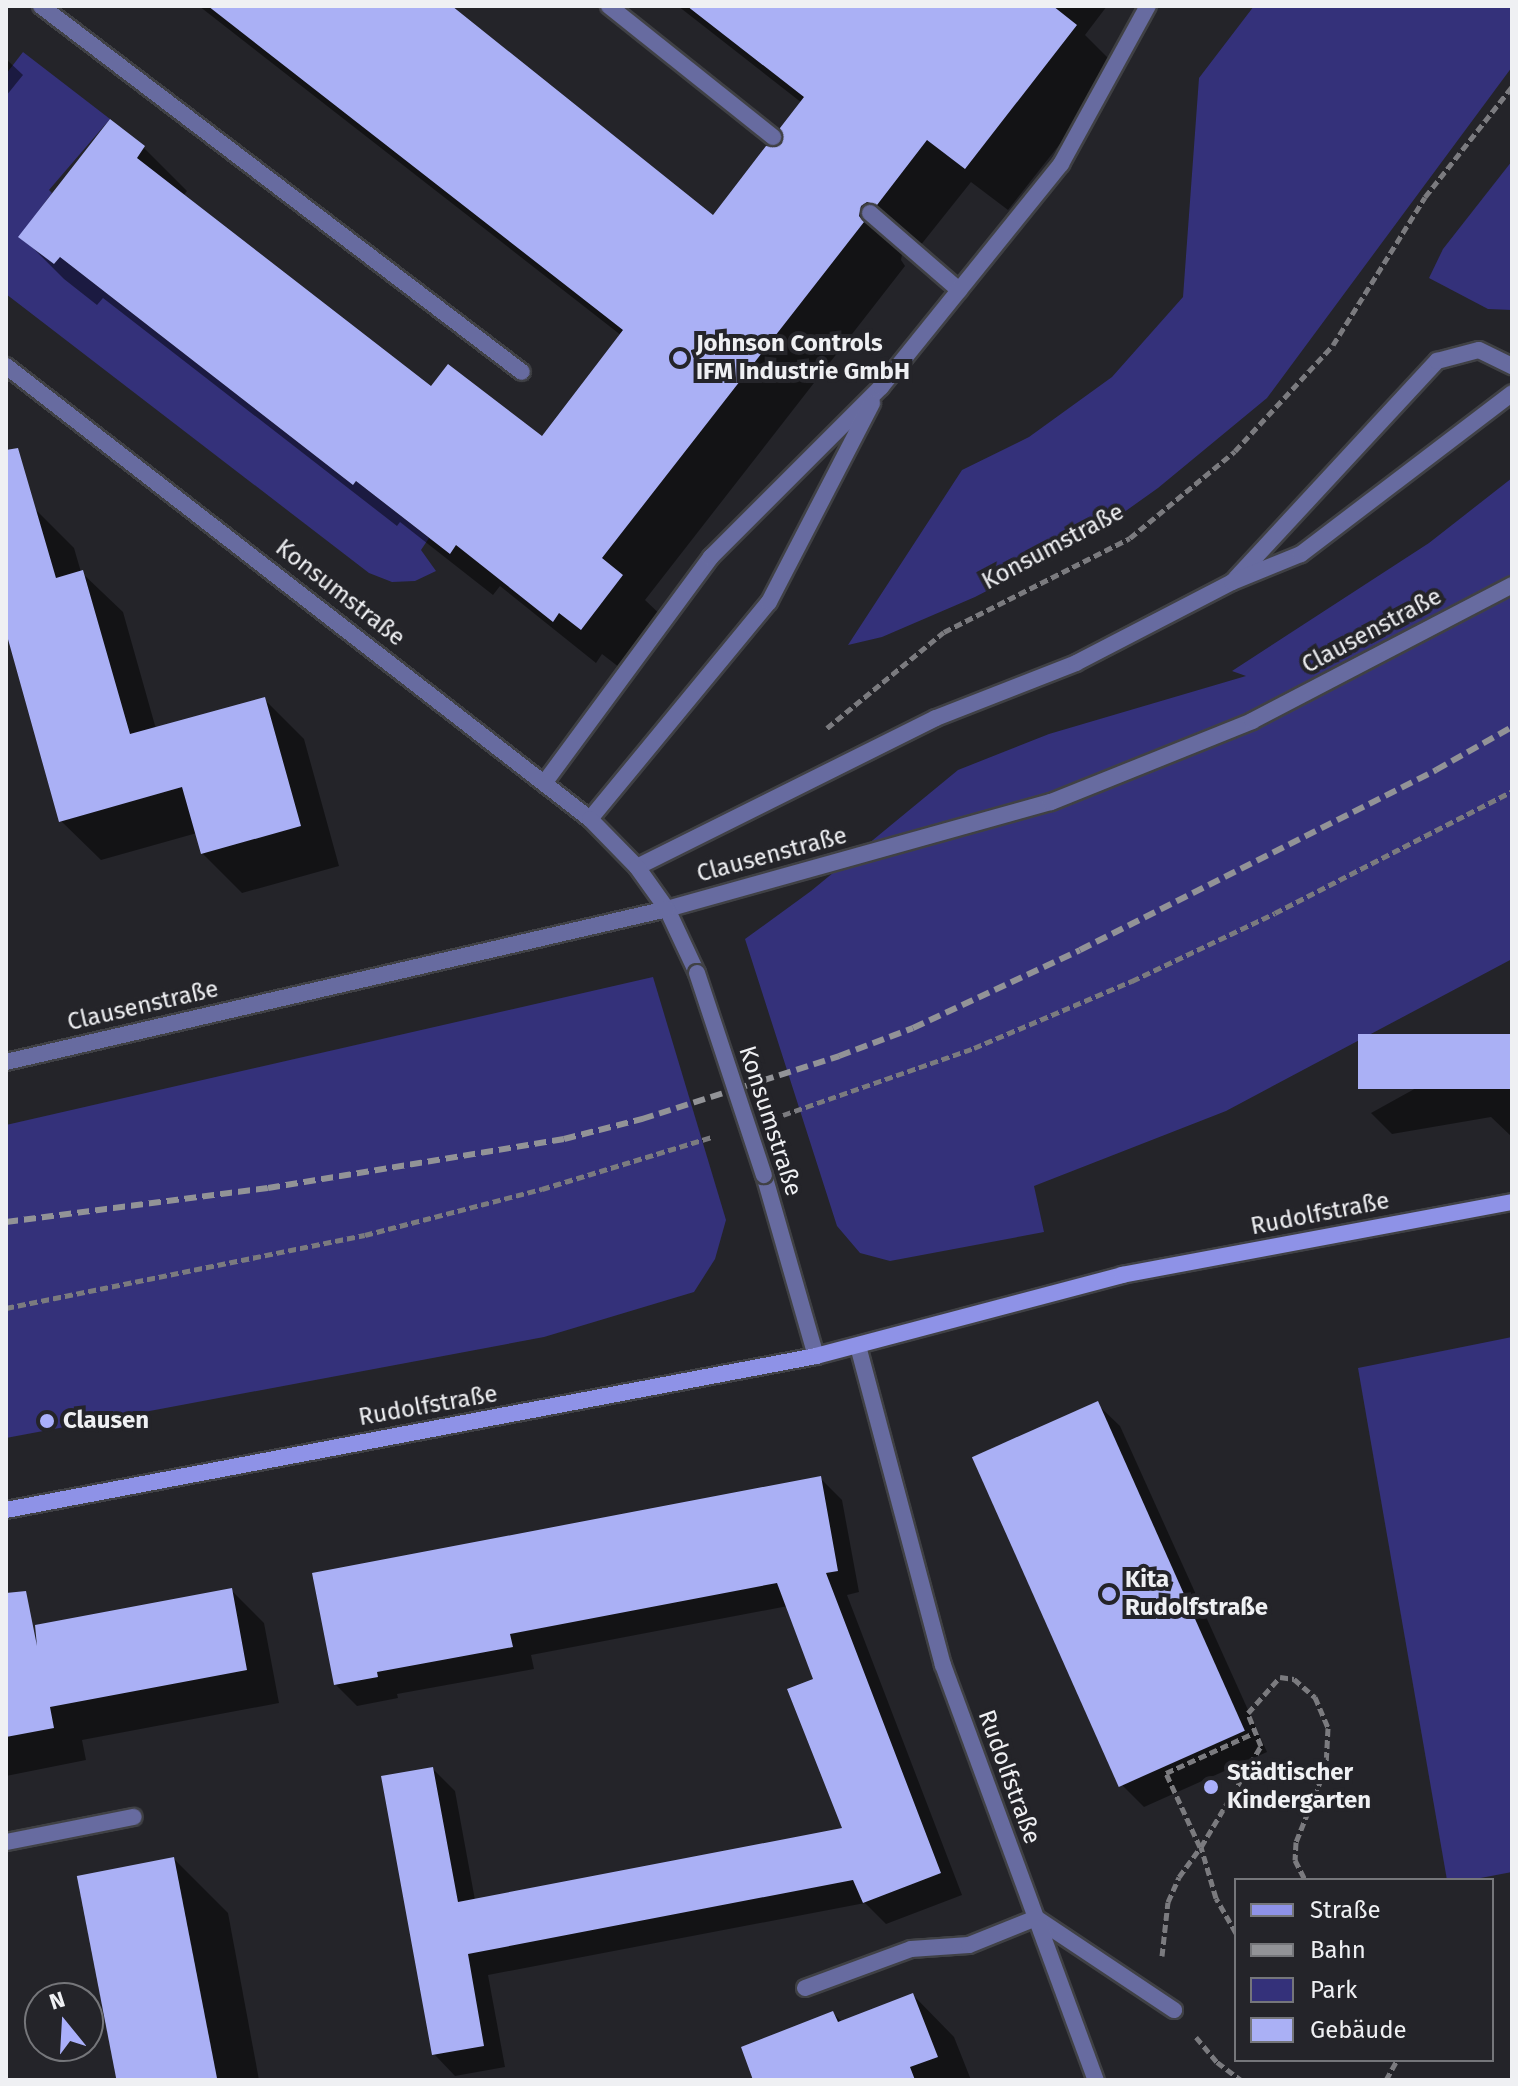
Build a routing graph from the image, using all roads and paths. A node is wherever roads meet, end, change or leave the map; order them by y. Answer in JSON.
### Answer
{"nodes":[{"id":1,"x":41,"y":6,"type":"edge"},
{"id":2,"x":609,"y":6,"type":"edge"},
{"id":3,"x":1148,"y":6,"type":"edge"},
{"id":4,"x":1512,"y":87,"type":"edge"},
{"id":5,"x":773,"y":137,"type":"dead end"},
{"id":6,"x":870,"y":213,"type":"dead end"},
{"id":7,"x":959,"y":290,"type":"junction"},
{"id":8,"x":6,"y":366,"type":"edge"},
{"id":9,"x":1512,"y":366,"type":"edge"},
{"id":10,"x":522,"y":372,"type":"dead end"},
{"id":11,"x":881,"y":387,"type":"junction"},
{"id":12,"x":1512,"y":393,"type":"edge"},
{"id":13,"x":1232,"y":582,"type":"junction"},
{"id":14,"x":1512,"y":585,"type":"edge"},
{"id":15,"x":817,"y":736,"type":"dead end"},
{"id":16,"x":545,"y":782,"type":"junction"},
{"id":17,"x":1512,"y":791,"type":"edge"},
{"id":18,"x":590,"y":819,"type":"junction"},
{"id":19,"x":637,"y":867,"type":"junction"},
{"id":20,"x":667,"y":909,"type":"junction"},
{"id":21,"x":6,"y":1062,"type":"edge"},
{"id":22,"x":840,"y":1097,"type":"dead end"},
{"id":23,"x":659,"y":1153,"type":"dead end"},
{"id":24,"x":1512,"y":1202,"type":"edge"},
{"id":25,"x":6,"y":1308,"type":"edge"},
{"id":26,"x":858,"y":1346,"type":"junction"},
{"id":27,"x":816,"y":1356,"type":"junction"},
{"id":28,"x":6,"y":1510,"type":"edge"},
{"id":29,"x":1256,"y":1732,"type":"junction"},
{"id":30,"x":134,"y":1817,"type":"dead end"},
{"id":31,"x":6,"y":1842,"type":"edge"},
{"id":32,"x":1201,"y":1847,"type":"junction"},
{"id":33,"x":1304,"y":1878,"type":"edge"},
{"id":34,"x":1036,"y":1918,"type":"junction"},
{"id":35,"x":1234,"y":1930,"type":"edge"},
{"id":36,"x":805,"y":1988,"type":"dead end"},
{"id":37,"x":1174,"y":2010,"type":"junction"},
{"id":38,"x":1396,"y":2062,"type":"edge"},
{"id":39,"x":1096,"y":2080,"type":"edge"},
{"id":40,"x":1241,"y":2080,"type":"edge"},
{"id":41,"x":1386,"y":2080,"type":"edge"}],
"edges":[{"from":1,"to":10,"type":"street"},
{"from":2,"to":5,"type":"street"},
{"from":3,"to":7,"type":"street"},
{"from":4,"to":15,"type":"path","name":"Konsumstraße"},
{"from":6,"to":7,"type":"street"},
{"from":7,"to":11,"type":"street"},
{"from":8,"to":16,"type":"street","name":"Konsumstraße"},
{"from":9,"to":13,"type":"street"},
{"from":11,"to":16,"type":"street"},
{"from":11,"to":18,"type":"street"},
{"from":12,"to":13,"type":"street"},
{"from":13,"to":19,"type":"street"},
{"from":14,"to":20,"type":"street","name":"Clausenstraße"},
{"from":16,"to":18,"type":"street","name":"Konsumstraße"},
{"from":17,"to":22,"type":"path"},
{"from":18,"to":19,"type":"street","name":"Konsumstraße"},
{"from":19,"to":20,"type":"street","name":"Konsumstraße"},
{"from":20,"to":21,"type":"street","name":"Clausenstraße"},
{"from":20,"to":27,"type":"street","name":"Konsumstraße","bridge":true},
{"from":23,"to":25,"type":"path"},
{"from":24,"to":26,"type":"street","name":"Rudolfstraße"},
{"from":26,"to":27,"type":"street","name":"Rudolfstraße"},
{"from":26,"to":34,"type":"street","name":"Rudolfstraße"},
{"from":27,"to":28,"type":"street","name":"Rudolfstraße"},
{"from":29,"to":32,"type":"path"},
{"from":29,"to":32,"type":"path"},
{"from":29,"to":33,"type":"path"},
{"from":30,"to":31,"type":"street"},
{"from":32,"to":35,"type":"path"},
{"from":32,"to":37,"type":"path"},
{"from":34,"to":36,"type":"street"},
{"from":34,"to":37,"type":"street"},
{"from":34,"to":39,"type":"street","name":"Rudolfstraße"},
{"from":37,"to":40,"type":"path"},
{"from":38,"to":41,"type":"path"}]}
